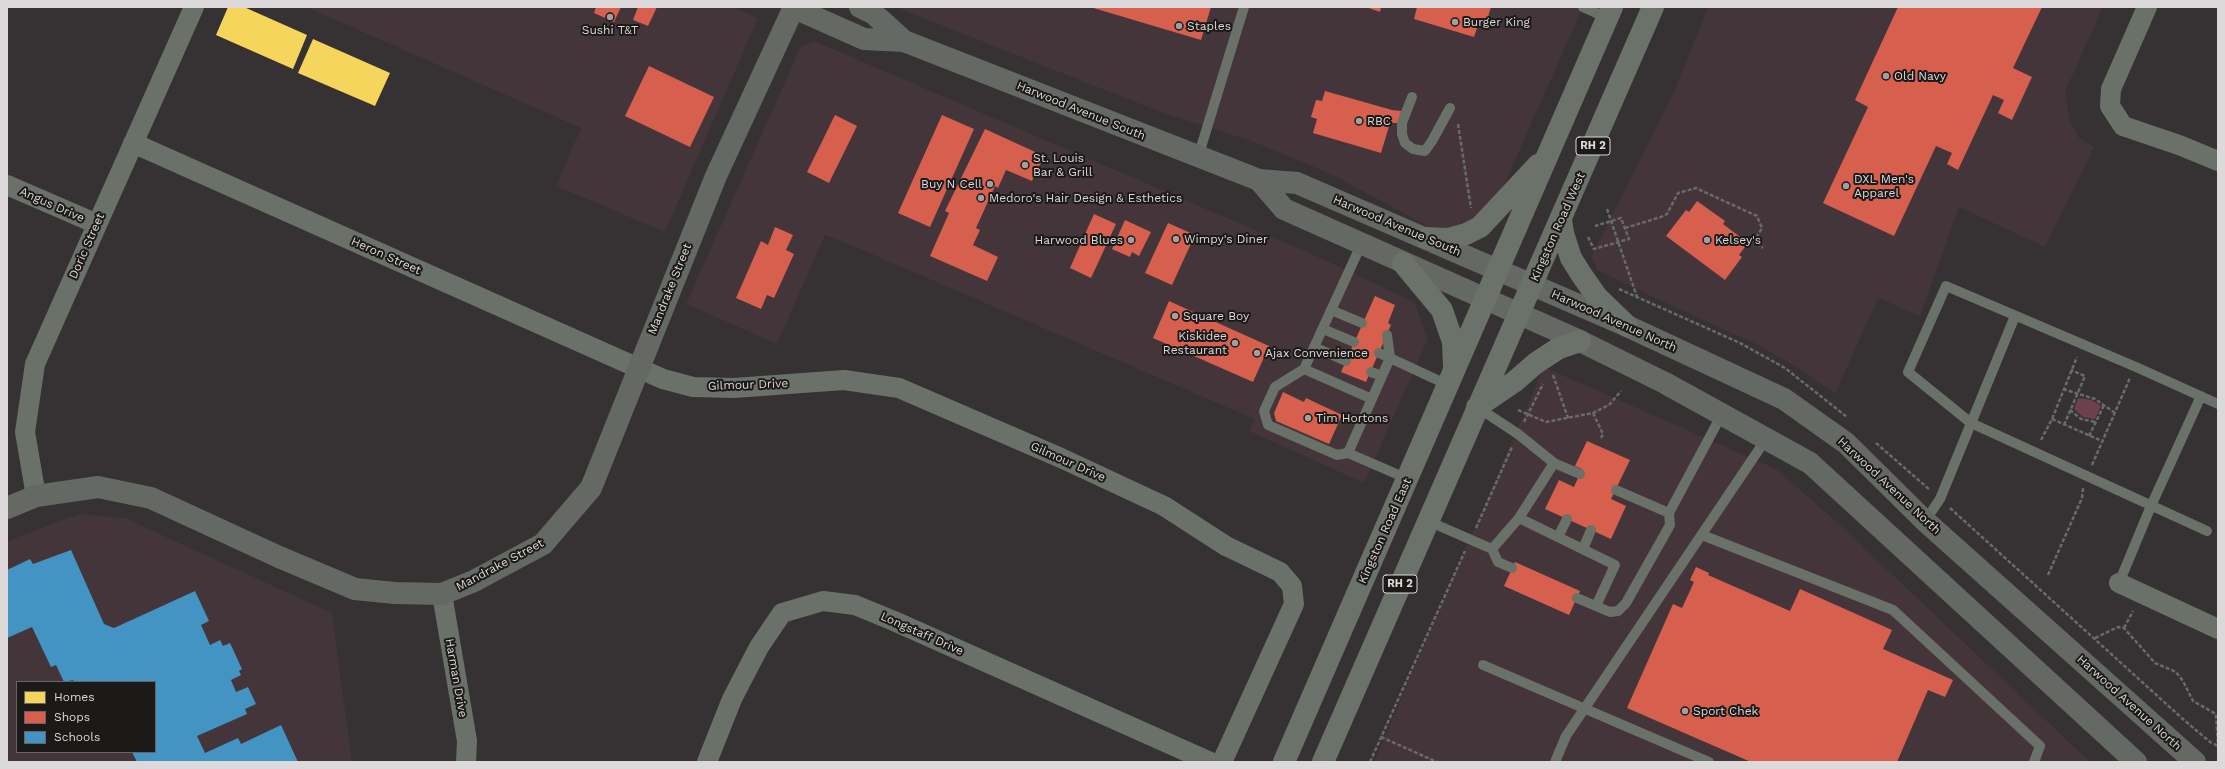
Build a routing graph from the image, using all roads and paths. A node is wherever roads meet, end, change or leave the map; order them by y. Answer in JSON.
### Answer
{"nodes":[{"id":1,"x":194,"y":7,"type":"edge"},
{"id":2,"x":793,"y":7,"type":"edge"},
{"id":3,"x":860,"y":7,"type":"edge"},
{"id":4,"x":1244,"y":7,"type":"edge"},
{"id":5,"x":1583,"y":7,"type":"edge"},
{"id":6,"x":1653,"y":7,"type":"edge"},
{"id":7,"x":2147,"y":7,"type":"edge"},
{"id":8,"x":1610,"y":13,"type":"edge"},
{"id":9,"x":904,"y":41,"type":"junction"},
{"id":10,"x":1412,"y":97,"type":"dead end"},
{"id":11,"x":1450,"y":108,"type":"dead end"},
{"id":12,"x":1457,"y":116,"type":"dead end"},
{"id":13,"x":133,"y":144,"type":"junction"},
{"id":14,"x":1548,"y":156,"type":"junction"},
{"id":15,"x":1198,"y":157,"type":"junction"},
{"id":16,"x":2218,"y":161,"type":"edge"},
{"id":17,"x":1259,"y":180,"type":"junction"},
{"id":18,"x":7,"y":185,"type":"edge"},
{"id":19,"x":1471,"y":209,"type":"dead end"},
{"id":20,"x":1607,"y":209,"type":"dead end"},
{"id":21,"x":1561,"y":220,"type":"junction"},
{"id":22,"x":1611,"y":221,"type":"junction"},
{"id":23,"x":97,"y":224,"type":"junction"},
{"id":24,"x":1595,"y":226,"type":"dead end"},
{"id":25,"x":1625,"y":228,"type":"junction"},
{"id":26,"x":1588,"y":237,"type":"dead end"},
{"id":27,"x":1426,"y":238,"type":"junction"},
{"id":28,"x":1618,"y":242,"type":"junction"},
{"id":29,"x":1362,"y":244,"type":"junction"},
{"id":30,"x":1763,"y":248,"type":"dead end"},
{"id":31,"x":1403,"y":263,"type":"junction"},
{"id":32,"x":1499,"y":270,"type":"junction"},
{"id":33,"x":1532,"y":285,"type":"junction"},
{"id":34,"x":1637,"y":298,"type":"dead end"},
{"id":35,"x":1485,"y":299,"type":"junction"},
{"id":36,"x":1331,"y":310,"type":"junction"},
{"id":37,"x":1518,"y":313,"type":"junction"},
{"id":38,"x":2016,"y":316,"type":"junction"},
{"id":39,"x":1362,"y":324,"type":"dead end"},
{"id":40,"x":1627,"y":326,"type":"junction"},
{"id":41,"x":1323,"y":329,"type":"junction"},
{"id":42,"x":1387,"y":335,"type":"dead end"},
{"id":43,"x":1580,"y":341,"type":"junction"},
{"id":44,"x":1354,"y":342,"type":"dead end"},
{"id":45,"x":1314,"y":347,"type":"junction"},
{"id":46,"x":1379,"y":353,"type":"dead end"},
{"id":47,"x":2079,"y":353,"type":"dead end"},
{"id":48,"x":1390,"y":358,"type":"junction"},
{"id":49,"x":1346,"y":361,"type":"dead end"},
{"id":50,"x":638,"y":367,"type":"junction"},
{"id":51,"x":1304,"y":369,"type":"junction"},
{"id":52,"x":1551,"y":369,"type":"dead end"},
{"id":53,"x":2071,"y":370,"type":"junction"},
{"id":54,"x":1371,"y":372,"type":"dead end"},
{"id":55,"x":1553,"y":374,"type":"junction"},
{"id":56,"x":2132,"y":374,"type":"dead end"},
{"id":57,"x":1382,"y":376,"type":"junction"},
{"id":58,"x":1451,"y":377,"type":"junction"},
{"id":59,"x":1548,"y":378,"type":"dead end"},
{"id":60,"x":1543,"y":382,"type":"dead end"},
{"id":61,"x":2063,"y":389,"type":"junction"},
{"id":62,"x":1621,"y":391,"type":"dead end"},
{"id":63,"x":2076,"y":394,"type":"junction"},
{"id":64,"x":2201,"y":396,"type":"junction"},
{"id":65,"x":1372,"y":399,"type":"junction"},
{"id":66,"x":2218,"y":404,"type":"edge"},
{"id":67,"x":2104,"y":405,"type":"junction"},
{"id":68,"x":1478,"y":406,"type":"junction"},
{"id":69,"x":1518,"y":410,"type":"dead end"},
{"id":70,"x":2070,"y":410,"type":"junction"},
{"id":71,"x":1593,"y":413,"type":"junction"},
{"id":72,"x":2114,"y":413,"type":"junction"},
{"id":73,"x":1527,"y":414,"type":"junction"},
{"id":74,"x":1722,"y":414,"type":"junction"},
{"id":75,"x":1568,"y":418,"type":"junction"},
{"id":76,"x":2052,"y":419,"type":"junction"},
{"id":77,"x":2096,"y":422,"type":"junction"},
{"id":78,"x":1971,"y":423,"type":"junction"},
{"id":79,"x":2064,"y":425,"type":"junction"},
{"id":80,"x":1518,"y":434,"type":"junction"},
{"id":81,"x":2089,"y":436,"type":"junction"},
{"id":82,"x":1601,"y":438,"type":"dead end"},
{"id":83,"x":1766,"y":439,"type":"junction"},
{"id":84,"x":2102,"y":441,"type":"junction"},
{"id":85,"x":2039,"y":444,"type":"dead end"},
{"id":86,"x":1348,"y":453,"type":"junction"},
{"id":87,"x":1554,"y":463,"type":"junction"},
{"id":88,"x":2091,"y":467,"type":"dead end"},
{"id":89,"x":1580,"y":474,"type":"dead end"},
{"id":90,"x":1408,"y":478,"type":"junction"},
{"id":91,"x":2083,"y":485,"type":"dead end"},
{"id":92,"x":1616,"y":490,"type":"dead end"},
{"id":93,"x":36,"y":496,"type":"junction"},
{"id":94,"x":2151,"y":506,"type":"junction"},
{"id":95,"x":7,"y":508,"type":"edge"},
{"id":96,"x":1668,"y":513,"type":"junction"},
{"id":97,"x":1519,"y":518,"type":"junction"},
{"id":98,"x":1567,"y":519,"type":"dead end"},
{"id":99,"x":1428,"y":521,"type":"junction"},
{"id":100,"x":1925,"y":521,"type":"junction"},
{"id":101,"x":1591,"y":530,"type":"dead end"},
{"id":102,"x":2207,"y":531,"type":"dead end"},
{"id":103,"x":1702,"y":535,"type":"junction"},
{"id":104,"x":1558,"y":537,"type":"junction"},
{"id":105,"x":1471,"y":539,"type":"junction"},
{"id":106,"x":1492,"y":549,"type":"junction"},
{"id":107,"x":1582,"y":549,"type":"junction"},
{"id":108,"x":1512,"y":568,"type":"dead end"},
{"id":109,"x":2048,"y":575,"type":"dead end"},
{"id":110,"x":2119,"y":583,"type":"joint"},
{"id":111,"x":442,"y":594,"type":"junction"},
{"id":112,"x":1577,"y":598,"type":"dead end"},
{"id":113,"x":1596,"y":606,"type":"junction"},
{"id":114,"x":2133,"y":611,"type":"dead end"},
{"id":115,"x":2124,"y":628,"type":"junction"},
{"id":116,"x":2218,"y":629,"type":"edge"},
{"id":117,"x":2095,"y":638,"type":"dead end"},
{"id":118,"x":1483,"y":665,"type":"dead end"},
{"id":119,"x":1585,"y":708,"type":"junction"},
{"id":120,"x":1381,"y":737,"type":"junction"},
{"id":121,"x":2218,"y":745,"type":"edge"},
{"id":122,"x":466,"y":762,"type":"edge"},
{"id":123,"x":707,"y":762,"type":"edge"},
{"id":124,"x":1210,"y":762,"type":"edge"},
{"id":125,"x":1222,"y":762,"type":"edge"},
{"id":126,"x":1284,"y":762,"type":"edge"},
{"id":127,"x":1323,"y":762,"type":"edge"},
{"id":128,"x":1370,"y":762,"type":"edge"},
{"id":129,"x":1438,"y":762,"type":"edge"},
{"id":130,"x":1555,"y":762,"type":"edge"},
{"id":131,"x":1709,"y":762,"type":"edge"},
{"id":132,"x":2034,"y":762,"type":"edge"},
{"id":133,"x":2136,"y":762,"type":"edge"},
{"id":134,"x":2195,"y":762,"type":"edge"}],
"edges":[{"from":1,"to":13,"type":"street","name":"Doric Street"},
{"from":2,"to":9,"type":"main road","name":"Harwood Avenue South"},
{"from":2,"to":50,"type":"main road","name":"Mandrake Street"},
{"from":3,"to":9,"type":"main road","name":"Harwood Avenue South"},
{"from":4,"to":15,"type":"lane"},
{"from":5,"to":8,"type":"lane"},
{"from":6,"to":21,"type":"main road","name":"Kingston Road West","number":"RH 2"},
{"from":7,"to":16,"type":"street"},
{"from":8,"to":14,"type":"main road","number":"RH 2"},
{"from":9,"to":15,"type":"main road","name":"Harwood Avenue South"},
{"from":10,"to":11,"type":"lane"},
{"from":12,"to":19,"type":"path"},
{"from":13,"to":23,"type":"street","name":"Doric Street"},
{"from":13,"to":50,"type":"street","name":"Heron Street"},
{"from":14,"to":27,"type":"main road"},
{"from":14,"to":32,"type":"main road","number":"RH 2"},
{"from":15,"to":17,"type":"main road","name":"Harwood Avenue South"},
{"from":17,"to":27,"type":"main road","name":"Harwood Avenue South"},
{"from":17,"to":29,"type":"main road","name":"Harwood Avenue South"},
{"from":18,"to":23,"type":"street","name":"Angus Drive"},
{"from":20,"to":22,"type":"path"},
{"from":21,"to":33,"type":"main road","name":"Kingston Road West","number":"RH 2"},
{"from":21,"to":40,"type":"main road"},
{"from":22,"to":24,"type":"path"},
{"from":22,"to":25,"type":"path"},
{"from":22,"to":28,"type":"path"},
{"from":23,"to":93,"type":"street","name":"Doric Street"},
{"from":25,"to":28,"type":"path"},
{"from":25,"to":30,"type":"path"},
{"from":26,"to":28,"type":"path"},
{"from":27,"to":32,"type":"main road","name":"Harwood Avenue South"},
{"from":28,"to":34,"type":"path"},
{"from":29,"to":31,"type":"main road","name":"Harwood Avenue South"},
{"from":29,"to":36,"type":"lane"},
{"from":31,"to":35,"type":"main road","name":"Harwood Avenue South"},
{"from":31,"to":58,"type":"main road"},
{"from":32,"to":33,"type":"main road","name":"Harwood Avenue South"},
{"from":32,"to":35,"type":"main road","number":"RH 2"},
{"from":33,"to":37,"type":"main road","name":"Kingston Road West","number":"RH 2"},
{"from":33,"to":40,"type":"main road","name":"Harwood Avenue North"},
{"from":35,"to":37,"type":"main road","name":"Harwood Avenue South"},
{"from":35,"to":58,"type":"main road","name":"Kingston Road East","number":"RH 2"},
{"from":36,"to":39,"type":"lane"},
{"from":36,"to":41,"type":"lane"},
{"from":37,"to":43,"type":"main road"},
{"from":37,"to":68,"type":"main road","number":"RH 2"},
{"from":38,"to":64,"type":"lane"},
{"from":38,"to":78,"type":"lane"},
{"from":38,"to":78,"type":"lane"},
{"from":40,"to":100,"type":"main road","name":"Harwood Avenue North"},
{"from":41,"to":44,"type":"lane"},
{"from":41,"to":45,"type":"lane"},
{"from":42,"to":48,"type":"lane"},
{"from":43,"to":68,"type":"main road"},
{"from":43,"to":74,"type":"main road"},
{"from":45,"to":49,"type":"lane"},
{"from":45,"to":51,"type":"lane"},
{"from":46,"to":48,"type":"lane"},
{"from":47,"to":53,"type":"path"},
{"from":48,"to":57,"type":"lane"},
{"from":48,"to":58,"type":"lane"},
{"from":50,"to":111,"type":"main road","name":"Mandrake Street"},
{"from":50,"to":125,"type":"street","name":"Gilmour Drive"},
{"from":51,"to":65,"type":"lane"},
{"from":51,"to":86,"type":"lane"},
{"from":52,"to":55,"type":"path"},
{"from":53,"to":61,"type":"path"},
{"from":53,"to":63,"type":"path"},
{"from":54,"to":57,"type":"lane"},
{"from":55,"to":59,"type":"path"},
{"from":55,"to":75,"type":"path"},
{"from":56,"to":72,"type":"path"},
{"from":57,"to":65,"type":"lane"},
{"from":58,"to":90,"type":"main road","name":"Kingston Road East","number":"RH 2"},
{"from":60,"to":73,"type":"path"},
{"from":61,"to":63,"type":"path"},
{"from":61,"to":76,"type":"path"},
{"from":62,"to":71,"type":"path"},
{"from":63,"to":67,"type":"path"},
{"from":63,"to":70,"type":"path"},
{"from":64,"to":66,"type":"lane"},
{"from":64,"to":94,"type":"lane"},
{"from":65,"to":86,"type":"lane"},
{"from":67,"to":72,"type":"path"},
{"from":67,"to":77,"type":"path"},
{"from":68,"to":80,"type":"lane"},
{"from":68,"to":99,"type":"main road","number":"RH 2"},
{"from":69,"to":73,"type":"path"},
{"from":70,"to":77,"type":"path"},
{"from":70,"to":79,"type":"path"},
{"from":71,"to":75,"type":"path"},
{"from":71,"to":82,"type":"path"},
{"from":72,"to":84,"type":"path"},
{"from":73,"to":75,"type":"path"},
{"from":73,"to":80,"type":"path"},
{"from":74,"to":83,"type":"main road"},
{"from":74,"to":96,"type":"lane"},
{"from":76,"to":79,"type":"path"},
{"from":76,"to":85,"type":"path"},
{"from":77,"to":81,"type":"path"},
{"from":78,"to":94,"type":"lane"},
{"from":78,"to":100,"type":"lane"},
{"from":79,"to":81,"type":"path"},
{"from":80,"to":87,"type":"lane"},
{"from":80,"to":105,"type":"path"},
{"from":81,"to":84,"type":"path"},
{"from":83,"to":103,"type":"lane"},
{"from":83,"to":133,"type":"main road"},
{"from":84,"to":88,"type":"path"},
{"from":86,"to":90,"type":"lane"},
{"from":87,"to":89,"type":"lane"},
{"from":87,"to":97,"type":"lane"},
{"from":90,"to":126,"type":"main road","name":"Kingston Road East","number":"RH 2"},
{"from":91,"to":109,"type":"path"},
{"from":92,"to":96,"type":"lane"},
{"from":93,"to":95,"type":"main road","name":"Mandrake Street"},
{"from":93,"to":111,"type":"main road","name":"Mandrake Street"},
{"from":94,"to":102,"type":"lane"},
{"from":94,"to":110,"type":"lane"},
{"from":96,"to":113,"type":"lane"},
{"from":97,"to":104,"type":"lane"},
{"from":97,"to":106,"type":"lane"},
{"from":98,"to":104,"type":"lane"},
{"from":99,"to":105,"type":"lane"},
{"from":99,"to":127,"type":"main road","number":"RH 2"},
{"from":100,"to":134,"type":"main road","name":"Harwood Avenue North"},
{"from":101,"to":107,"type":"lane"},
{"from":103,"to":119,"type":"lane"},
{"from":103,"to":132,"type":"lane"},
{"from":104,"to":107,"type":"lane"},
{"from":105,"to":106,"type":"lane"},
{"from":105,"to":120,"type":"path"},
{"from":106,"to":108,"type":"lane"},
{"from":107,"to":113,"type":"lane"},
{"from":110,"to":116,"type":"street"},
{"from":111,"to":122,"type":"street","name":"Harman Drive"},
{"from":112,"to":113,"type":"lane"},
{"from":114,"to":115,"type":"path"},
{"from":115,"to":117,"type":"path"},
{"from":115,"to":121,"type":"path"},
{"from":118,"to":119,"type":"lane"},
{"from":119,"to":130,"type":"lane"},
{"from":119,"to":131,"type":"lane"},
{"from":120,"to":128,"type":"path"},
{"from":120,"to":129,"type":"path"},
{"from":123,"to":124,"type":"street","name":"Longstaff Drive"}]}
